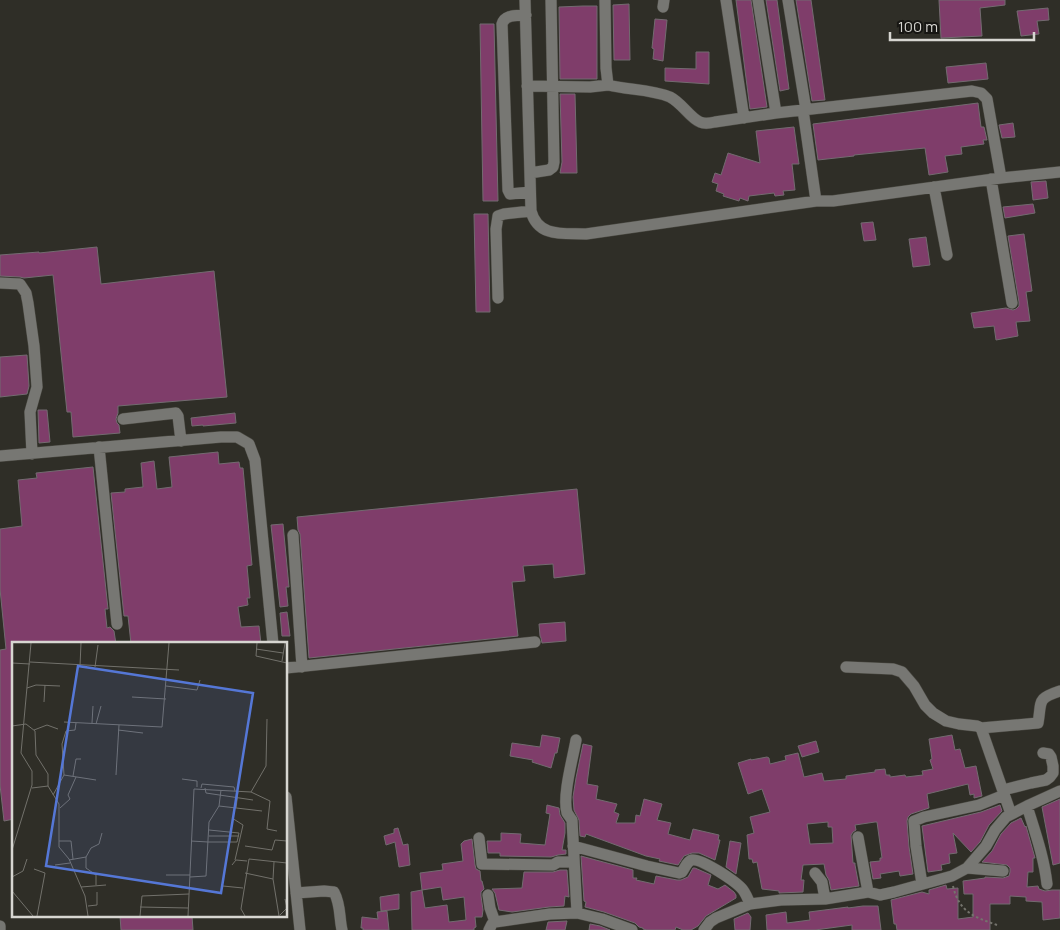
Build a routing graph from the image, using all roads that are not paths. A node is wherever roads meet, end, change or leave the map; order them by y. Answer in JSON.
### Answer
{"nodes":[{"id":1,"x":525,"y":0,"type":"edge"},
{"id":2,"x":551,"y":0,"type":"edge"},
{"id":3,"x":605,"y":0,"type":"edge"},
{"id":4,"x":726,"y":0,"type":"edge"},
{"id":5,"x":758,"y":0,"type":"edge"},
{"id":6,"x":788,"y":0,"type":"edge"},
{"id":7,"x":526,"y":15,"type":"junction"},
{"id":8,"x":608,"y":85,"type":"junction"},
{"id":9,"x":528,"y":86,"type":"junction"},
{"id":10,"x":553,"y":86,"type":"junction"},
{"id":11,"x":804,"y":110,"type":"junction"},
{"id":12,"x":776,"y":113,"type":"junction"},
{"id":13,"x":744,"y":118,"type":"junction"},
{"id":14,"x":1060,"y":172,"type":"edge"},
{"id":15,"x":530,"y":173,"type":"junction"},
{"id":16,"x":996,"y":179,"type":"junction"},
{"id":17,"x":934,"y":187,"type":"junction"},
{"id":18,"x":530,"y":192,"type":"junction"},
{"id":19,"x":816,"y":201,"type":"junction"},
{"id":20,"x":531,"y":211,"type":"junction"},
{"id":21,"x":947,"y":256,"type":"dead end"},
{"id":22,"x":0,"y":284,"type":"edge"},
{"id":23,"x":498,"y":298,"type":"dead end"},
{"id":24,"x":1012,"y":303,"type":"dead end"},
{"id":25,"x":123,"y":420,"type":"dead end"},
{"id":26,"x":181,"y":440,"type":"junction"},
{"id":27,"x":99,"y":447,"type":"junction"},
{"id":28,"x":32,"y":454,"type":"junction"},
{"id":29,"x":0,"y":456,"type":"edge"},
{"id":30,"x":293,"y":535,"type":"dead end"},
{"id":31,"x":117,"y":624,"type":"dead end"},
{"id":32,"x":273,"y":642,"type":"edge"},
{"id":33,"x":535,"y":642,"type":"dead end"},
{"id":34,"x":302,"y":667,"type":"junction"},
{"id":35,"x":846,"y":667,"type":"dead end"},
{"id":36,"x":288,"y":668,"type":"edge"},
{"id":37,"x":1060,"y":691,"type":"edge"},
{"id":38,"x":981,"y":728,"type":"junction"},
{"id":39,"x":576,"y":740,"type":"dead end"},
{"id":40,"x":1043,"y":752,"type":"dead end"},
{"id":41,"x":1060,"y":791,"type":"edge"},
{"id":42,"x":1004,"y":793,"type":"junction"},
{"id":43,"x":1027,"y":806,"type":"junction"},
{"id":44,"x":1011,"y":814,"type":"junction"},
{"id":45,"x":288,"y":818,"type":"edge"},
{"id":46,"x":479,"y":838,"type":"dead end"},
{"id":47,"x":858,"y":838,"type":"dead end"},
{"id":48,"x":573,"y":846,"type":"junction"},
{"id":49,"x":573,"y":862,"type":"junction"},
{"id":50,"x":967,"y":868,"type":"junction"},
{"id":51,"x":1003,"y":871,"type":"dead end"},
{"id":52,"x":815,"y":873,"type":"dead end"},
{"id":53,"x":922,"y":884,"type":"junction"},
{"id":54,"x":1047,"y":884,"type":"dead end"},
{"id":55,"x":868,"y":892,"type":"junction"},
{"id":56,"x":296,"y":893,"type":"junction"},
{"id":57,"x":488,"y":895,"type":"dead end"},
{"id":58,"x":825,"y":899,"type":"junction"},
{"id":59,"x":750,"y":904,"type":"junction"},
{"id":60,"x":577,"y":913,"type":"junction"},
{"id":61,"x":0,"y":926,"type":"edge"},
{"id":62,"x":492,"y":926,"type":"edge"},
{"id":63,"x":0,"y":930,"type":"edge"},
{"id":64,"x":300,"y":930,"type":"edge"},
{"id":65,"x":342,"y":930,"type":"edge"},
{"id":66,"x":632,"y":930,"type":"edge"},
{"id":67,"x":704,"y":930,"type":"edge"}],
"edges":[{"from":1,"to":7,"type":"street"},
{"from":2,"to":10,"type":"street"},
{"from":3,"to":8,"type":"street"},
{"from":4,"to":13,"type":"street"},
{"from":5,"to":12,"type":"street"},
{"from":6,"to":11,"type":"street"},
{"from":7,"to":9,"type":"street"},
{"from":7,"to":18,"type":"street"},
{"from":8,"to":10,"type":"street"},
{"from":8,"to":13,"type":"street"},
{"from":9,"to":10,"type":"street"},
{"from":9,"to":15,"type":"street"},
{"from":10,"to":15,"type":"street"},
{"from":11,"to":12,"type":"street"},
{"from":11,"to":16,"type":"street"},
{"from":11,"to":19,"type":"street"},
{"from":12,"to":13,"type":"street"},
{"from":14,"to":16,"type":"street"},
{"from":15,"to":18,"type":"street"},
{"from":16,"to":17,"type":"street"},
{"from":16,"to":24,"type":"street"},
{"from":17,"to":19,"type":"street"},
{"from":17,"to":21,"type":"street"},
{"from":18,"to":20,"type":"street"},
{"from":19,"to":20,"type":"street"},
{"from":20,"to":23,"type":"street"},
{"from":22,"to":28,"type":"street"},
{"from":25,"to":26,"type":"street"},
{"from":26,"to":27,"type":"street"},
{"from":26,"to":32,"type":"street"},
{"from":27,"to":28,"type":"street"},
{"from":27,"to":31,"type":"street"},
{"from":28,"to":29,"type":"street"},
{"from":30,"to":34,"type":"street"},
{"from":33,"to":34,"type":"street"},
{"from":34,"to":36,"type":"street"},
{"from":35,"to":38,"type":"street"},
{"from":37,"to":38,"type":"street"},
{"from":38,"to":42,"type":"street"},
{"from":39,"to":48,"type":"street"},
{"from":40,"to":42,"type":"street"},
{"from":41,"to":43,"type":"street"},
{"from":42,"to":44,"type":"street"},
{"from":42,"to":53,"type":"street"},
{"from":43,"to":44,"type":"street"},
{"from":43,"to":54,"type":"street"},
{"from":44,"to":50,"type":"street"},
{"from":45,"to":56,"type":"street"},
{"from":46,"to":49,"type":"street"},
{"from":47,"to":55,"type":"street"},
{"from":48,"to":49,"type":"street"},
{"from":48,"to":59,"type":"street"},
{"from":49,"to":60,"type":"street"},
{"from":50,"to":51,"type":"street"},
{"from":50,"to":53,"type":"street"},
{"from":52,"to":58,"type":"street"},
{"from":53,"to":55,"type":"street"},
{"from":55,"to":58,"type":"street"},
{"from":56,"to":64,"type":"street"},
{"from":56,"to":65,"type":"street"},
{"from":57,"to":62,"type":"street"},
{"from":58,"to":59,"type":"street"},
{"from":59,"to":67,"type":"street"},
{"from":60,"to":62,"type":"street"},
{"from":60,"to":66,"type":"street"},
{"from":61,"to":63,"type":"street"}]}
